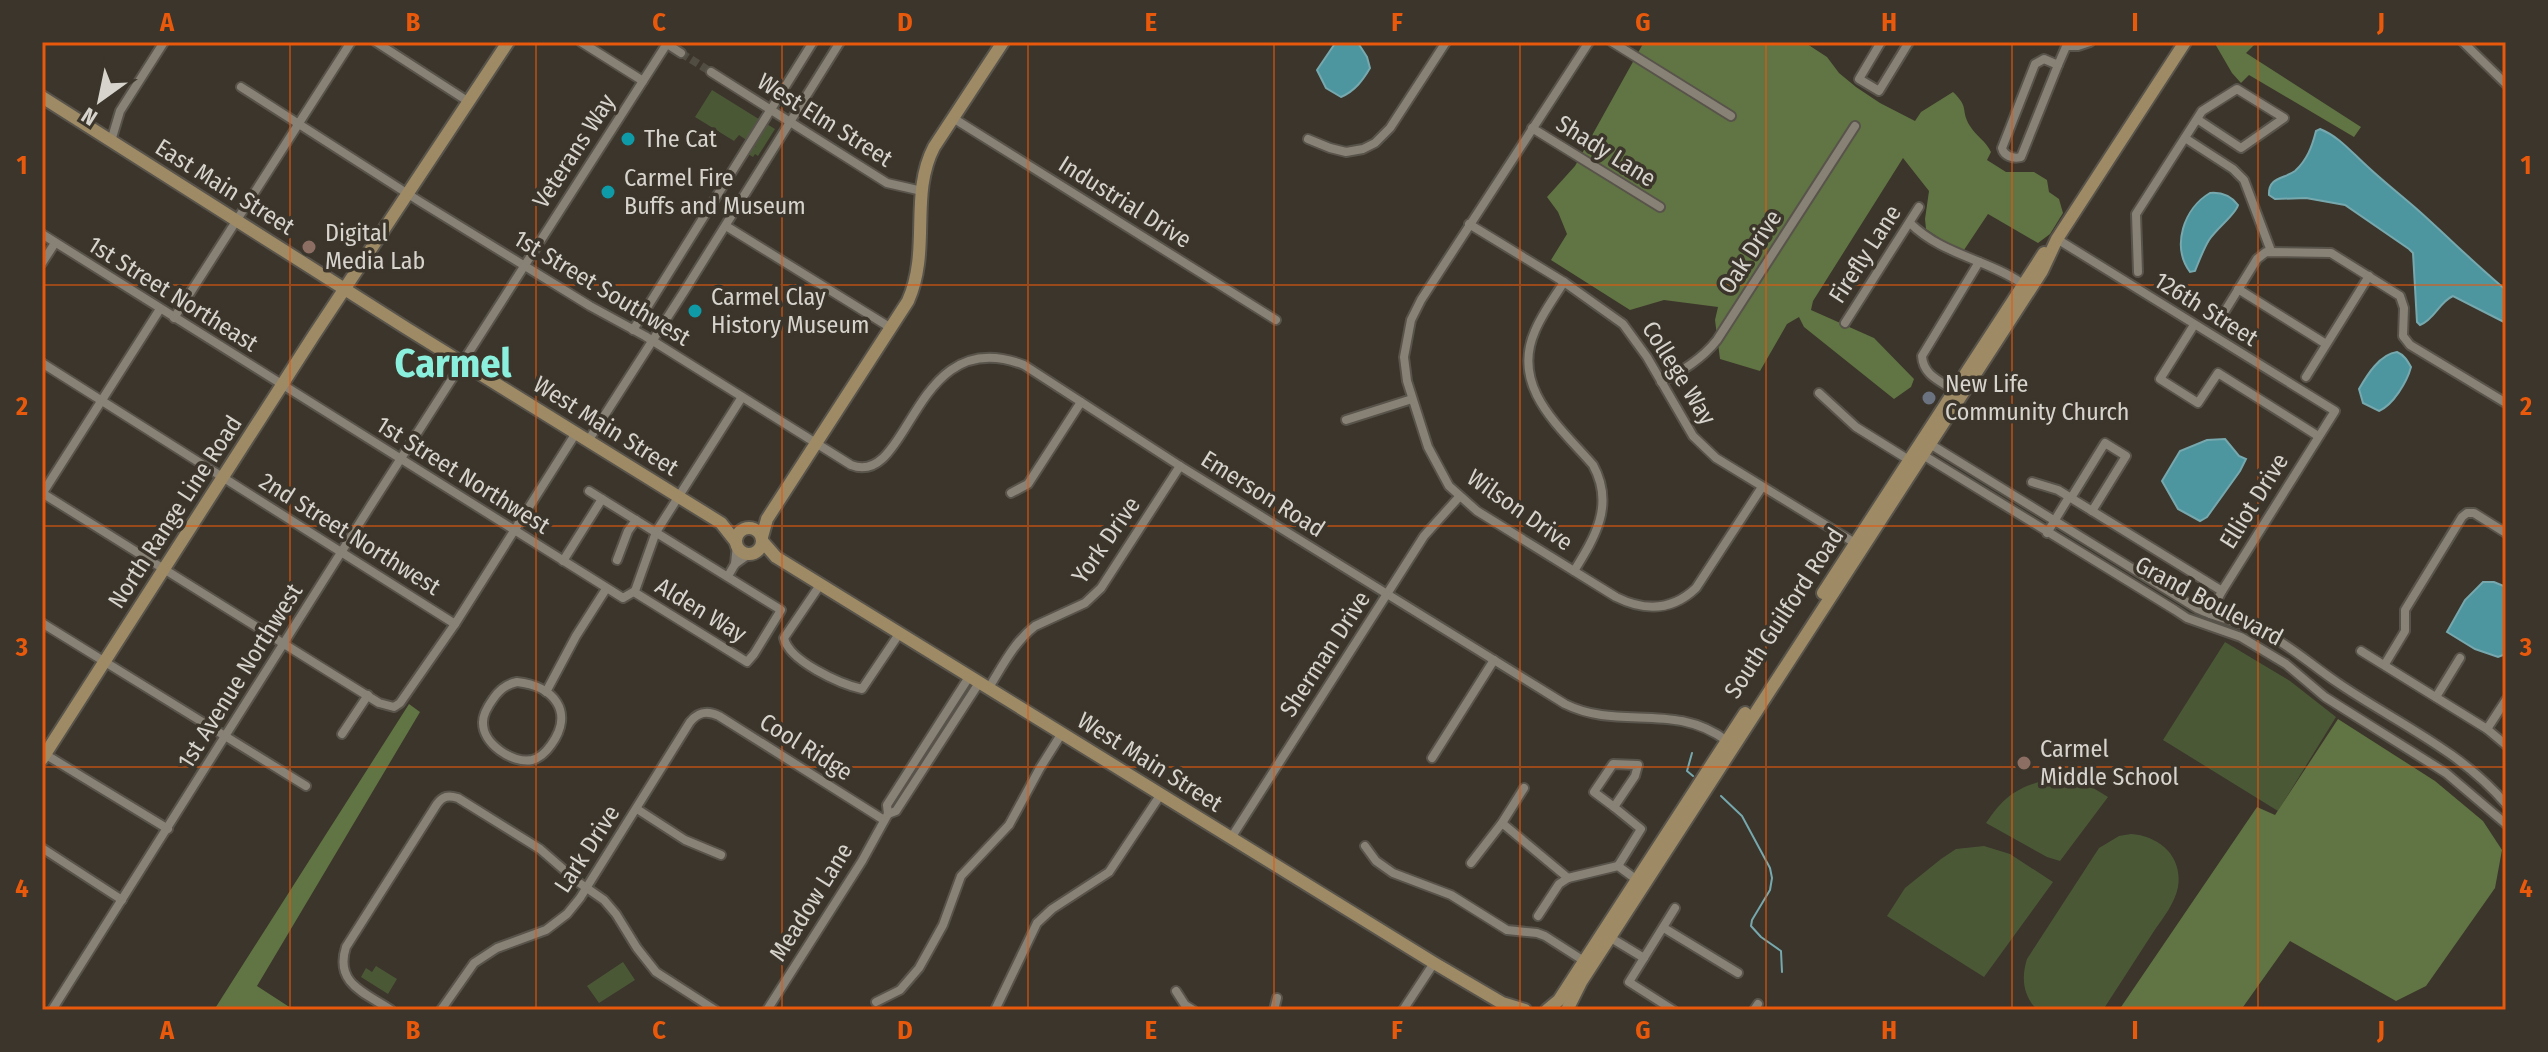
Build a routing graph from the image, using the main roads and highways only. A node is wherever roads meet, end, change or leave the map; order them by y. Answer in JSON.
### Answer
{"nodes":[{"id":1,"x":508,"y":42,"type":"edge"},
{"id":2,"x":1003,"y":42,"type":"edge"},
{"id":3,"x":2185,"y":42,"type":"edge"},
{"id":4,"x":42,"y":97,"type":"edge"},
{"id":5,"x":2057,"y":239,"type":"junction"},
{"id":6,"x":344,"y":289,"type":"junction"},
{"id":7,"x":767,"y":519,"type":"junction"},
{"id":8,"x":722,"y":524,"type":"junction"},
{"id":9,"x":746,"y":528,"type":"junction"},
{"id":10,"x":762,"y":539,"type":"junction"},
{"id":11,"x":737,"y":543,"type":"junction"},
{"id":12,"x":750,"y":554,"type":"junction"},
{"id":13,"x":776,"y":557,"type":"junction"},
{"id":14,"x":43,"y":755,"type":"edge"},
{"id":15,"x":1505,"y":1007,"type":"edge"},
{"id":16,"x":1525,"y":1010,"type":"edge"},
{"id":17,"x":1547,"y":1010,"type":"edge"},
{"id":18,"x":1567,"y":1010,"type":"edge"}],
"edges":[{"from":1,"to":6,"type":"main road","name":"North Range Line Road"},
{"from":2,"to":7,"type":"main road"},
{"from":3,"to":5,"type":"main road","name":"South Guilford Road"},
{"from":4,"to":6,"type":"main road","name":"East Main Street"},
{"from":5,"to":17,"type":"main road","name":"South Guilford Road"},
{"from":5,"to":18,"type":"main road","name":"South Guilford Road"},
{"from":6,"to":8,"type":"main road","name":"West Main Street"},
{"from":6,"to":14,"type":"main road","name":"North Range Line Road"},
{"from":7,"to":9,"type":"main road"},
{"from":7,"to":10,"type":"main road"},
{"from":8,"to":9,"type":"main road","name":"West Main Street"},
{"from":8,"to":11,"type":"main road","name":"West Main Street"},
{"from":9,"to":10,"type":"main road"},
{"from":9,"to":11,"type":"main road"},
{"from":10,"to":12,"type":"main road"},
{"from":10,"to":13,"type":"main road","name":"West Main Street"},
{"from":11,"to":12,"type":"main road"},
{"from":12,"to":13,"type":"main road","name":"West Main Street"},
{"from":13,"to":15,"type":"main road","name":"West Main Street"},
{"from":15,"to":16,"type":"main road","name":"West Main Street"}]}
